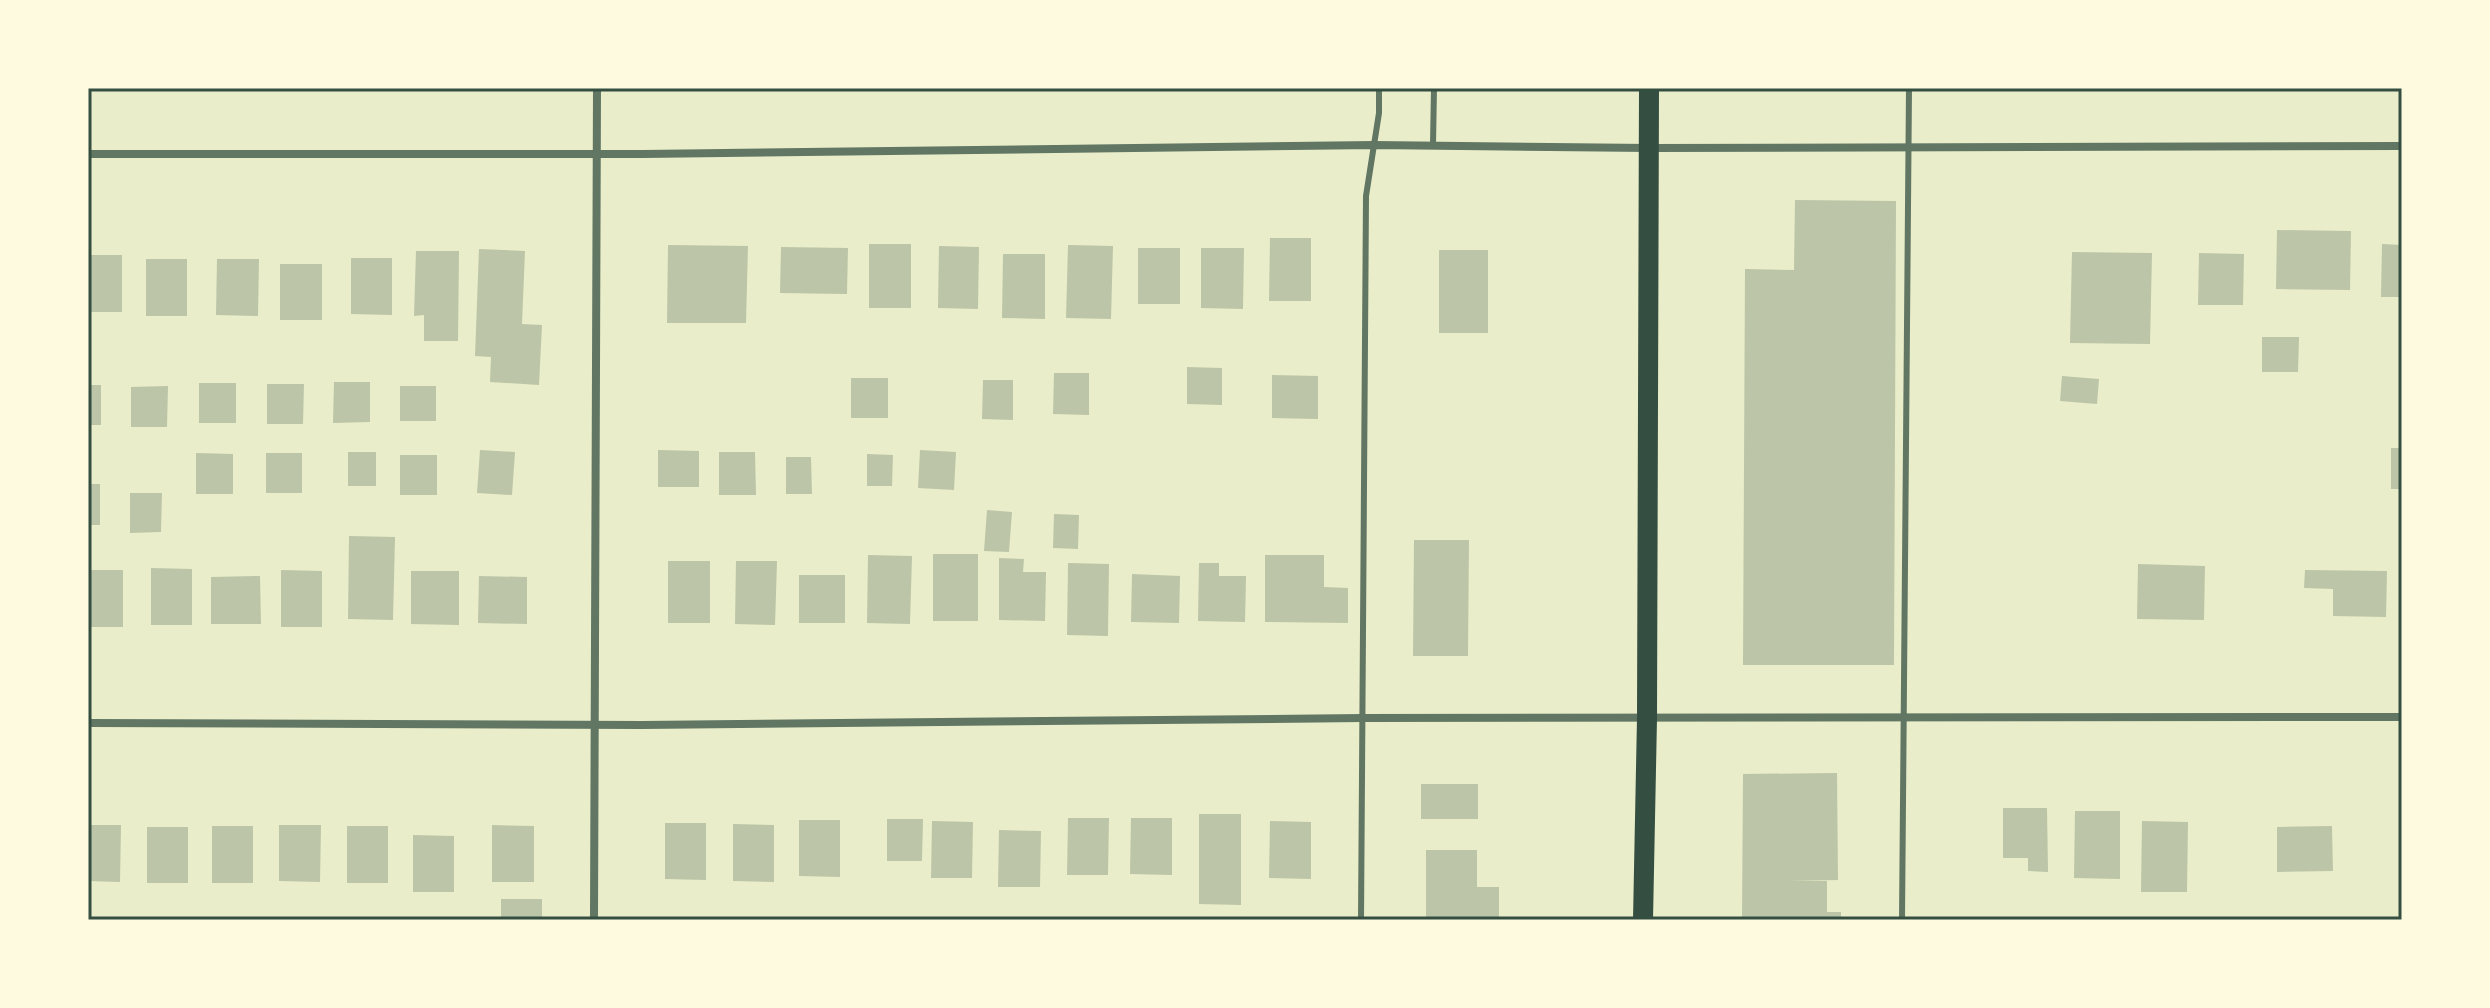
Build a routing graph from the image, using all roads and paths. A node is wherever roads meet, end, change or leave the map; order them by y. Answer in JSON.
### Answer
{"nodes":[{"id":1,"x":597,"y":88,"type":"edge"},
{"id":2,"x":1379,"y":88,"type":"edge"},
{"id":3,"x":1434,"y":88,"type":"edge"},
{"id":4,"x":1649,"y":88,"type":"edge"},
{"id":5,"x":1909,"y":88,"type":"edge"},
{"id":6,"x":1374,"y":145,"type":"junction"},
{"id":7,"x":1433,"y":145,"type":"junction"},
{"id":8,"x":2402,"y":146,"type":"edge"},
{"id":9,"x":1908,"y":147,"type":"junction"},
{"id":10,"x":1649,"y":148,"type":"junction"},
{"id":11,"x":598,"y":153,"type":"junction"},
{"id":12,"x":88,"y":154,"type":"edge"},
{"id":13,"x":2402,"y":717,"type":"edge"},
{"id":14,"x":1363,"y":718,"type":"junction"},
{"id":15,"x":1647,"y":718,"type":"junction"},
{"id":16,"x":1903,"y":718,"type":"junction"},
{"id":17,"x":88,"y":723,"type":"edge"},
{"id":18,"x":595,"y":725,"type":"junction"},
{"id":19,"x":594,"y":920,"type":"edge"},
{"id":20,"x":1361,"y":920,"type":"edge"},
{"id":21,"x":1643,"y":920,"type":"edge"},
{"id":22,"x":1902,"y":920,"type":"edge"}],
"edges":[{"from":1,"to":11,"type":"street"},
{"from":2,"to":6,"type":"lane"},
{"from":3,"to":7,"type":"lane"},
{"from":4,"to":10,"type":"main road"},
{"from":5,"to":9,"type":"lane"},
{"from":6,"to":7,"type":"street"},
{"from":6,"to":11,"type":"street"},
{"from":6,"to":14,"type":"lane"},
{"from":7,"to":10,"type":"street"},
{"from":8,"to":9,"type":"street"},
{"from":9,"to":10,"type":"street"},
{"from":9,"to":16,"type":"lane"},
{"from":10,"to":15,"type":"main road"},
{"from":11,"to":12,"type":"street"},
{"from":11,"to":18,"type":"street"},
{"from":13,"to":16,"type":"street"},
{"from":14,"to":15,"type":"street"},
{"from":14,"to":18,"type":"street"},
{"from":14,"to":20,"type":"lane"},
{"from":15,"to":16,"type":"street"},
{"from":15,"to":21,"type":"main road"},
{"from":16,"to":22,"type":"lane"},
{"from":17,"to":18,"type":"street"},
{"from":18,"to":19,"type":"street"}]}
